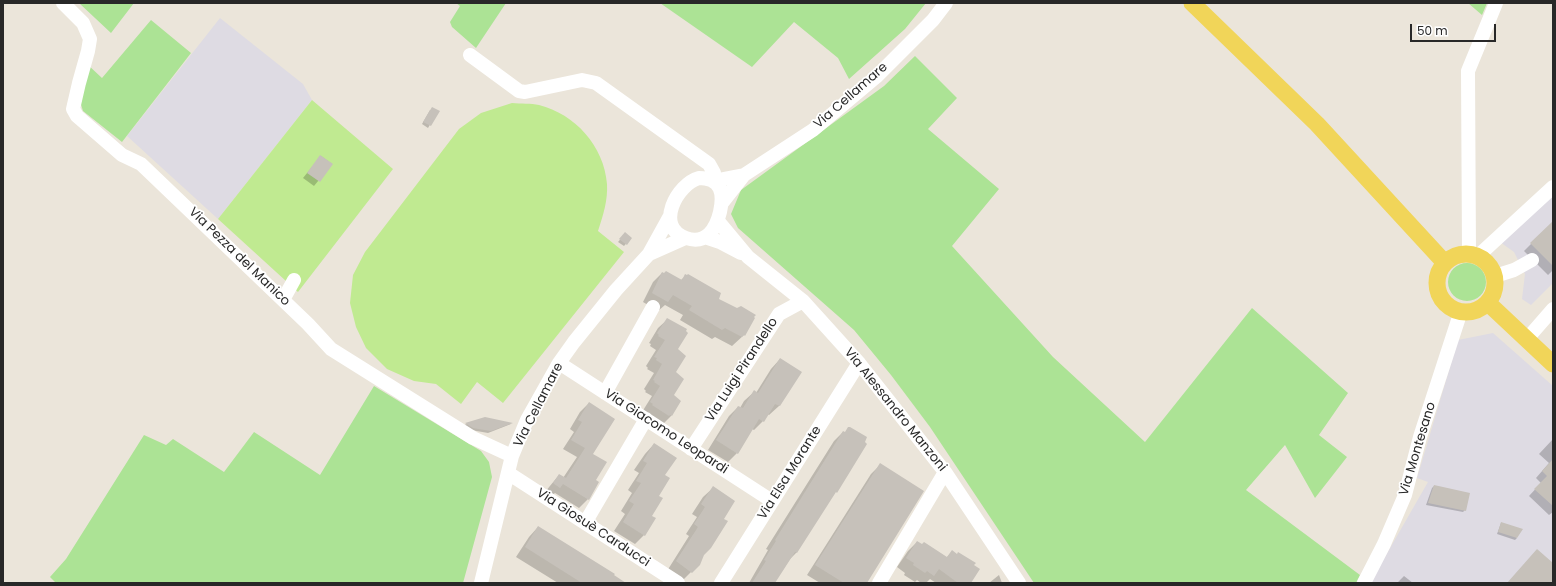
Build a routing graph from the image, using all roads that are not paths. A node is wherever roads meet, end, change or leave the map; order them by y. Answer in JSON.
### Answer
{"nodes":[{"id":1,"x":63,"y":3,"type":"edge"},
{"id":2,"x":946,"y":3,"type":"edge"},
{"id":3,"x":1192,"y":3,"type":"edge"},
{"id":4,"x":1496,"y":3,"type":"edge"},
{"id":5,"x":470,"y":55,"type":"dead end"},
{"id":6,"x":697,"y":154,"type":"junction"},
{"id":7,"x":744,"y":175,"type":"junction"},
{"id":8,"x":699,"y":178,"type":"junction"},
{"id":9,"x":713,"y":181,"type":"junction"},
{"id":10,"x":1553,"y":187,"type":"edge"},
{"id":11,"x":722,"y":203,"type":"junction"},
{"id":12,"x":670,"y":216,"type":"junction"},
{"id":13,"x":718,"y":221,"type":"junction"},
{"id":14,"x":705,"y":237,"type":"junction"},
{"id":15,"x":685,"y":238,"type":"junction"},
{"id":16,"x":649,"y":254,"type":"junction"},
{"id":17,"x":1474,"y":255,"type":"junction"},
{"id":18,"x":748,"y":257,"type":"junction"},
{"id":19,"x":1532,"y":260,"type":"dead end"},
{"id":20,"x":1445,"y":263,"type":"junction"},
{"id":21,"x":1495,"y":276,"type":"junction"},
{"id":22,"x":294,"y":280,"type":"dead end"},
{"id":23,"x":283,"y":300,"type":"junction"},
{"id":24,"x":803,"y":301,"type":"junction"},
{"id":25,"x":1488,"y":303,"type":"junction"},
{"id":26,"x":653,"y":307,"type":"dead end"},
{"id":27,"x":1553,"y":309,"type":"edge"},
{"id":28,"x":1460,"y":311,"type":"junction"},
{"id":29,"x":1526,"y":340,"type":"junction"},
{"id":30,"x":559,"y":363,"type":"junction"},
{"id":31,"x":859,"y":363,"type":"junction"},
{"id":32,"x":1553,"y":364,"type":"edge"},
{"id":33,"x":605,"y":393,"type":"junction"},
{"id":34,"x":646,"y":419,"type":"junction"},
{"id":35,"x":691,"y":449,"type":"junction"},
{"id":36,"x":512,"y":456,"type":"junction"},
{"id":37,"x":945,"y":472,"type":"junction"},
{"id":38,"x":508,"y":473,"type":"junction"},
{"id":39,"x":772,"y":501,"type":"junction"},
{"id":40,"x":585,"y":523,"type":"junction"},
{"id":41,"x":481,"y":583,"type":"edge"},
{"id":42,"x":678,"y":583,"type":"edge"},
{"id":43,"x":721,"y":583,"type":"edge"},
{"id":44,"x":879,"y":583,"type":"edge"},
{"id":45,"x":1019,"y":583,"type":"edge"},
{"id":46,"x":1364,"y":583,"type":"edge"}],
"edges":[{"from":1,"to":23,"type":"street","name":"Via Pezza del Manico"},
{"from":2,"to":7,"type":"street","name":"Via Cellamare"},
{"from":3,"to":20,"type":"main road"},
{"from":4,"to":17,"type":"street"},
{"from":5,"to":6,"type":"street"},
{"from":6,"to":8,"type":"street"},
{"from":6,"to":9,"type":"street"},
{"from":7,"to":9,"type":"street","name":"Via Cellamare"},
{"from":7,"to":11,"type":"street","name":"Via Cellamare"},
{"from":8,"to":9,"type":"street","name":"Via Cellamare"},
{"from":8,"to":12,"type":"street","name":"Via Cellamare"},
{"from":9,"to":11,"type":"street","name":"Via Cellamare"},
{"from":10,"to":17,"type":"street"},
{"from":11,"to":13,"type":"street","name":"Via Cellamare"},
{"from":12,"to":15,"type":"street"},
{"from":12,"to":16,"type":"street","name":"Via Cellamare"},
{"from":13,"to":14,"type":"street","name":"Via Cellamare"},
{"from":13,"to":18,"type":"street","name":"Via Alessandro Manzoni"},
{"from":14,"to":15,"type":"street","name":"Via Cellamare"},
{"from":14,"to":18,"type":"street","name":"Via Alessandro Manzoni"},
{"from":15,"to":16,"type":"street","name":"Via Cellamare"},
{"from":16,"to":30,"type":"street","name":"Via Cellamare"},
{"from":17,"to":20,"type":"main road"},
{"from":17,"to":21,"type":"main road"},
{"from":18,"to":24,"type":"street","name":"Via Alessandro Manzoni"},
{"from":19,"to":21,"type":"street"},
{"from":20,"to":28,"type":"main road"},
{"from":21,"to":25,"type":"main road"},
{"from":22,"to":23,"type":"street"},
{"from":23,"to":36,"type":"street","name":"Via Pezza del Manico"},
{"from":24,"to":31,"type":"street","name":"Via Alessandro Manzoni"},
{"from":24,"to":35,"type":"street","name":"Via Luigi Pirandello"},
{"from":25,"to":28,"type":"main road"},
{"from":25,"to":29,"type":"main road"},
{"from":26,"to":33,"type":"street"},
{"from":27,"to":29,"type":"street"},
{"from":28,"to":46,"type":"street","name":"Via Montesano"},
{"from":29,"to":32,"type":"main road"},
{"from":30,"to":33,"type":"street","name":"Via Giacomo Leopardi"},
{"from":30,"to":36,"type":"street","name":"Via Cellamare"},
{"from":31,"to":37,"type":"street","name":"Via Alessandro Manzoni"},
{"from":31,"to":39,"type":"street","name":"Via Elsa Morante"},
{"from":33,"to":34,"type":"street","name":"Via Giacomo Leopardi"},
{"from":34,"to":35,"type":"street","name":"Via Giacomo Leopardi"},
{"from":34,"to":40,"type":"street"},
{"from":35,"to":39,"type":"street","name":"Via Giacomo Leopardi"},
{"from":36,"to":38,"type":"street","name":"Via Cellamare"},
{"from":37,"to":44,"type":"street"},
{"from":37,"to":45,"type":"street","name":"Via Alessandro Manzoni"},
{"from":38,"to":40,"type":"street","name":"Via Giosuè Carducci"},
{"from":38,"to":41,"type":"street","name":"Via Cellamare"},
{"from":39,"to":43,"type":"street","name":"Via Elsa Morante"},
{"from":40,"to":42,"type":"street","name":"Via Giosuè Carducci"}]}
